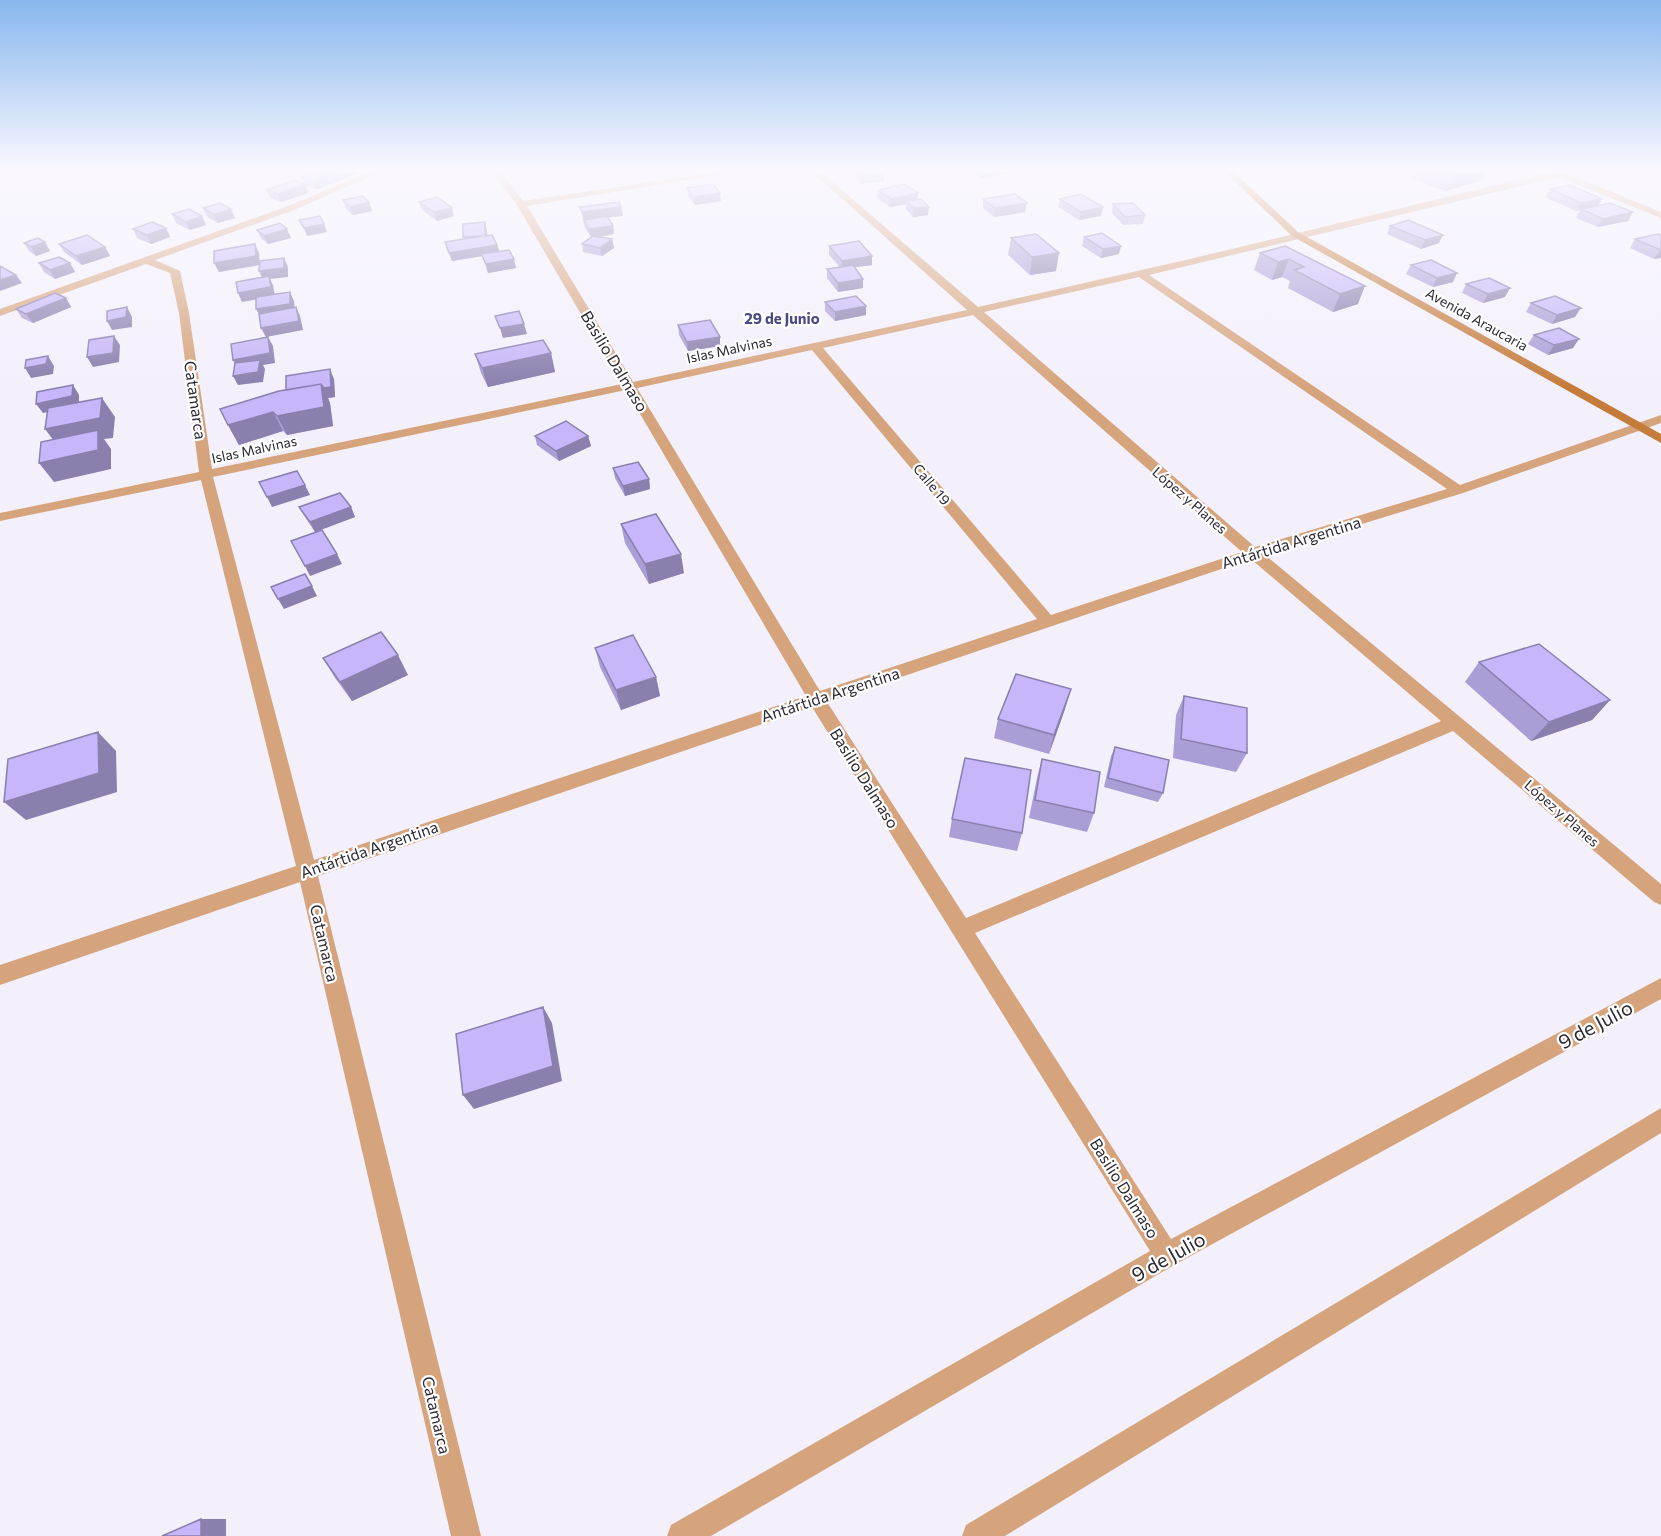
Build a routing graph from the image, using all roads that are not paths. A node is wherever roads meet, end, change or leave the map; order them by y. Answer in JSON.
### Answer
{"nodes":[{"id":1,"x":194,"y":244,"type":"edge"},
{"id":2,"x":195,"y":244,"type":"edge"},
{"id":3,"x":545,"y":244,"type":"edge"},
{"id":4,"x":897,"y":244,"type":"edge"},
{"id":5,"x":1258,"y":244,"type":"edge"},
{"id":6,"x":1312,"y":244,"type":"edge"},
{"id":7,"x":148,"y":261,"type":"junction"},
{"id":8,"x":175,"y":271,"type":"junction"},
{"id":9,"x":1141,"y":274,"type":"junction"},
{"id":10,"x":973,"y":311,"type":"junction"},
{"id":11,"x":0,"y":313,"type":"edge"},
{"id":12,"x":815,"y":346,"type":"junction"},
{"id":13,"x":629,"y":386,"type":"junction"},
{"id":14,"x":1661,"y":419,"type":"edge"},
{"id":15,"x":1639,"y":426,"type":"junction"},
{"id":16,"x":1661,"y":439,"type":"edge"},
{"id":17,"x":206,"y":474,"type":"junction"},
{"id":18,"x":1458,"y":490,"type":"junction"},
{"id":19,"x":0,"y":517,"type":"edge"},
{"id":20,"x":1252,"y":553,"type":"junction"},
{"id":21,"x":1048,"y":622,"type":"junction"},
{"id":22,"x":816,"y":699,"type":"junction"},
{"id":23,"x":1456,"y":722,"type":"junction"},
{"id":24,"x":308,"y":870,"type":"junction"},
{"id":25,"x":1658,"y":896,"type":"edge"},
{"id":26,"x":960,"y":930,"type":"junction"},
{"id":27,"x":0,"y":975,"type":"edge"},
{"id":28,"x":1661,"y":988,"type":"edge"},
{"id":29,"x":1661,"y":1120,"type":"edge"},
{"id":30,"x":1167,"y":1255,"type":"junction"},
{"id":31,"x":466,"y":1536,"type":"edge"},
{"id":32,"x":682,"y":1536,"type":"edge"},
{"id":33,"x":977,"y":1536,"type":"edge"}],
"edges":[{"from":1,"to":7,"type":"street"},
{"from":2,"to":8,"type":"street"},
{"from":3,"to":13,"type":"street","name":"Basilio Dalmaso"},
{"from":4,"to":10,"type":"street","name":"López y Planes"},
{"from":5,"to":9,"type":"street","name":"Islas Malvinas"},
{"from":6,"to":15,"type":"main road","name":"Avenida Araucaria"},
{"from":7,"to":8,"type":"street"},
{"from":7,"to":11,"type":"street"},
{"from":8,"to":17,"type":"street","name":"Catamarca"},
{"from":9,"to":10,"type":"street","name":"Islas Malvinas"},
{"from":9,"to":18,"type":"street"},
{"from":10,"to":12,"type":"street","name":"Islas Malvinas"},
{"from":10,"to":20,"type":"street","name":"López y Planes"},
{"from":12,"to":13,"type":"street","name":"Islas Malvinas"},
{"from":12,"to":21,"type":"street","name":"Calle 19"},
{"from":13,"to":17,"type":"street","name":"Islas Malvinas"},
{"from":13,"to":22,"type":"street","name":"Basilio Dalmaso"},
{"from":14,"to":15,"type":"street","name":"Antártida Argentina"},
{"from":15,"to":16,"type":"main road","name":"Avenida Araucaria"},
{"from":15,"to":18,"type":"street","name":"Antártida Argentina"},
{"from":17,"to":19,"type":"street","name":"Islas Malvinas"},
{"from":17,"to":24,"type":"street","name":"Catamarca"},
{"from":18,"to":20,"type":"street","name":"Antártida Argentina"},
{"from":20,"to":21,"type":"street","name":"Antártida Argentina"},
{"from":20,"to":23,"type":"street","name":"López y Planes"},
{"from":21,"to":22,"type":"street","name":"Antártida Argentina"},
{"from":22,"to":24,"type":"street","name":"Antártida Argentina"},
{"from":22,"to":26,"type":"street","name":"Basilio Dalmaso"},
{"from":23,"to":25,"type":"street","name":"López y Planes"},
{"from":23,"to":26,"type":"street"},
{"from":24,"to":27,"type":"street","name":"Antártida Argentina"},
{"from":24,"to":31,"type":"street","name":"Catamarca"},
{"from":26,"to":30,"type":"street","name":"Basilio Dalmaso"},
{"from":28,"to":30,"type":"street","name":"9 de Julio"},
{"from":29,"to":33,"type":"street"},
{"from":30,"to":32,"type":"street","name":"9 de Julio"}]}
